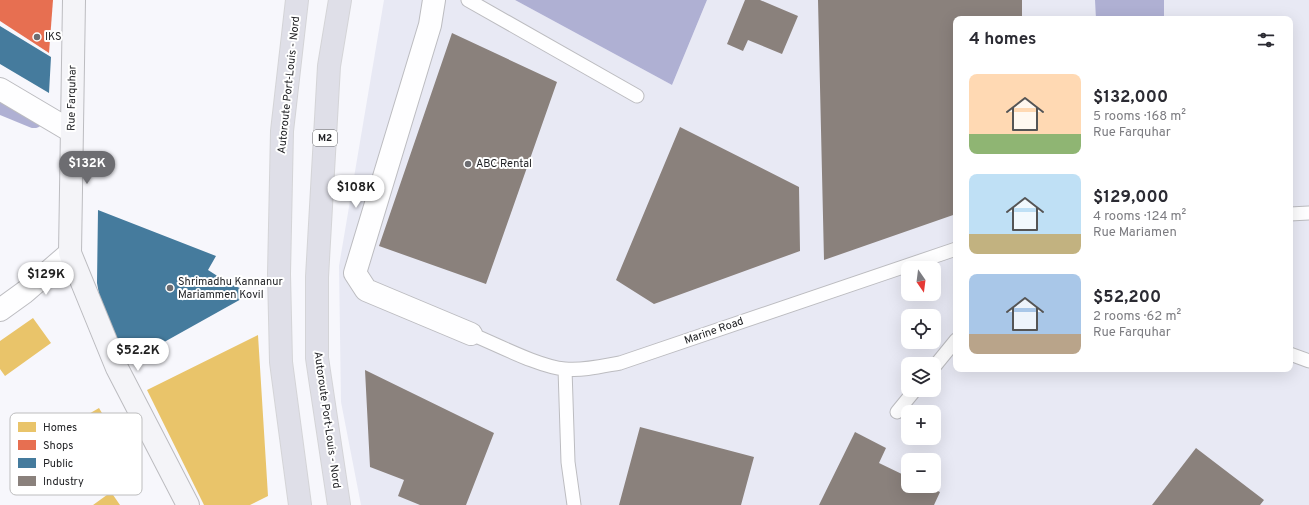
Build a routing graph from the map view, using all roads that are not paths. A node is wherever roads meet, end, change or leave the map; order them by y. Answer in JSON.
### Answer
{"nodes":[{"id":1,"x":74,"y":0,"type":"edge"},
{"id":2,"x":297,"y":0,"type":"edge"},
{"id":3,"x":340,"y":0,"type":"edge"},
{"id":4,"x":434,"y":0,"type":"edge"},
{"id":5,"x":468,"y":0,"type":"edge"},
{"id":6,"x":0,"y":89,"type":"edge"},
{"id":7,"x":637,"y":96,"type":"dead end"},
{"id":8,"x":71,"y":131,"type":"junction"},
{"id":9,"x":1309,"y":213,"type":"edge"},
{"id":10,"x":1293,"y":214,"type":"edge"},
{"id":11,"x":953,"y":250,"type":"edge"},
{"id":12,"x":70,"y":253,"type":"junction"},
{"id":13,"x":0,"y":310,"type":"edge"},
{"id":14,"x":471,"y":334,"type":"joint"},
{"id":15,"x":953,"y":344,"type":"edge"},
{"id":16,"x":1293,"y":355,"type":"edge"},
{"id":17,"x":941,"y":358,"type":"edge"},
{"id":18,"x":1309,"y":361,"type":"edge"},
{"id":19,"x":565,"y":369,"type":"junction"},
{"id":20,"x":909,"y":397,"type":"edge"},
{"id":21,"x":897,"y":412,"type":"dead end"},
{"id":22,"x":140,"y":413,"type":"edge"},
{"id":23,"x":142,"y":417,"type":"edge"},
{"id":24,"x":188,"y":505,"type":"edge"},
{"id":25,"x":300,"y":505,"type":"edge"},
{"id":26,"x":339,"y":505,"type":"edge"},
{"id":27,"x":574,"y":505,"type":"edge"}],
"edges":[{"from":1,"to":8,"type":"street","name":"Rue Farquhar"},
{"from":2,"to":25,"type":"highway","name":"Autoroute Port-Louis - Nord"},
{"from":3,"to":26,"type":"highway","name":"Autoroute Port-Louis - Nord","number":"M2"},
{"from":4,"to":14,"type":"street"},
{"from":5,"to":7,"type":"lane"},
{"from":6,"to":8,"type":"street"},
{"from":8,"to":12,"type":"street","name":"Rue Farquhar"},
{"from":9,"to":10,"type":"lane"},
{"from":11,"to":19,"type":"lane","name":"Marine Road"},
{"from":12,"to":13,"type":"street"},
{"from":12,"to":22,"type":"street","name":"Rue Farquhar"},
{"from":14,"to":19,"type":"lane","name":"Marine Road"},
{"from":15,"to":17,"type":"lane"},
{"from":16,"to":18,"type":"lane"},
{"from":19,"to":27,"type":"lane"},
{"from":20,"to":21,"type":"lane"},
{"from":23,"to":24,"type":"street","name":"Rue Farquhar"}]}
